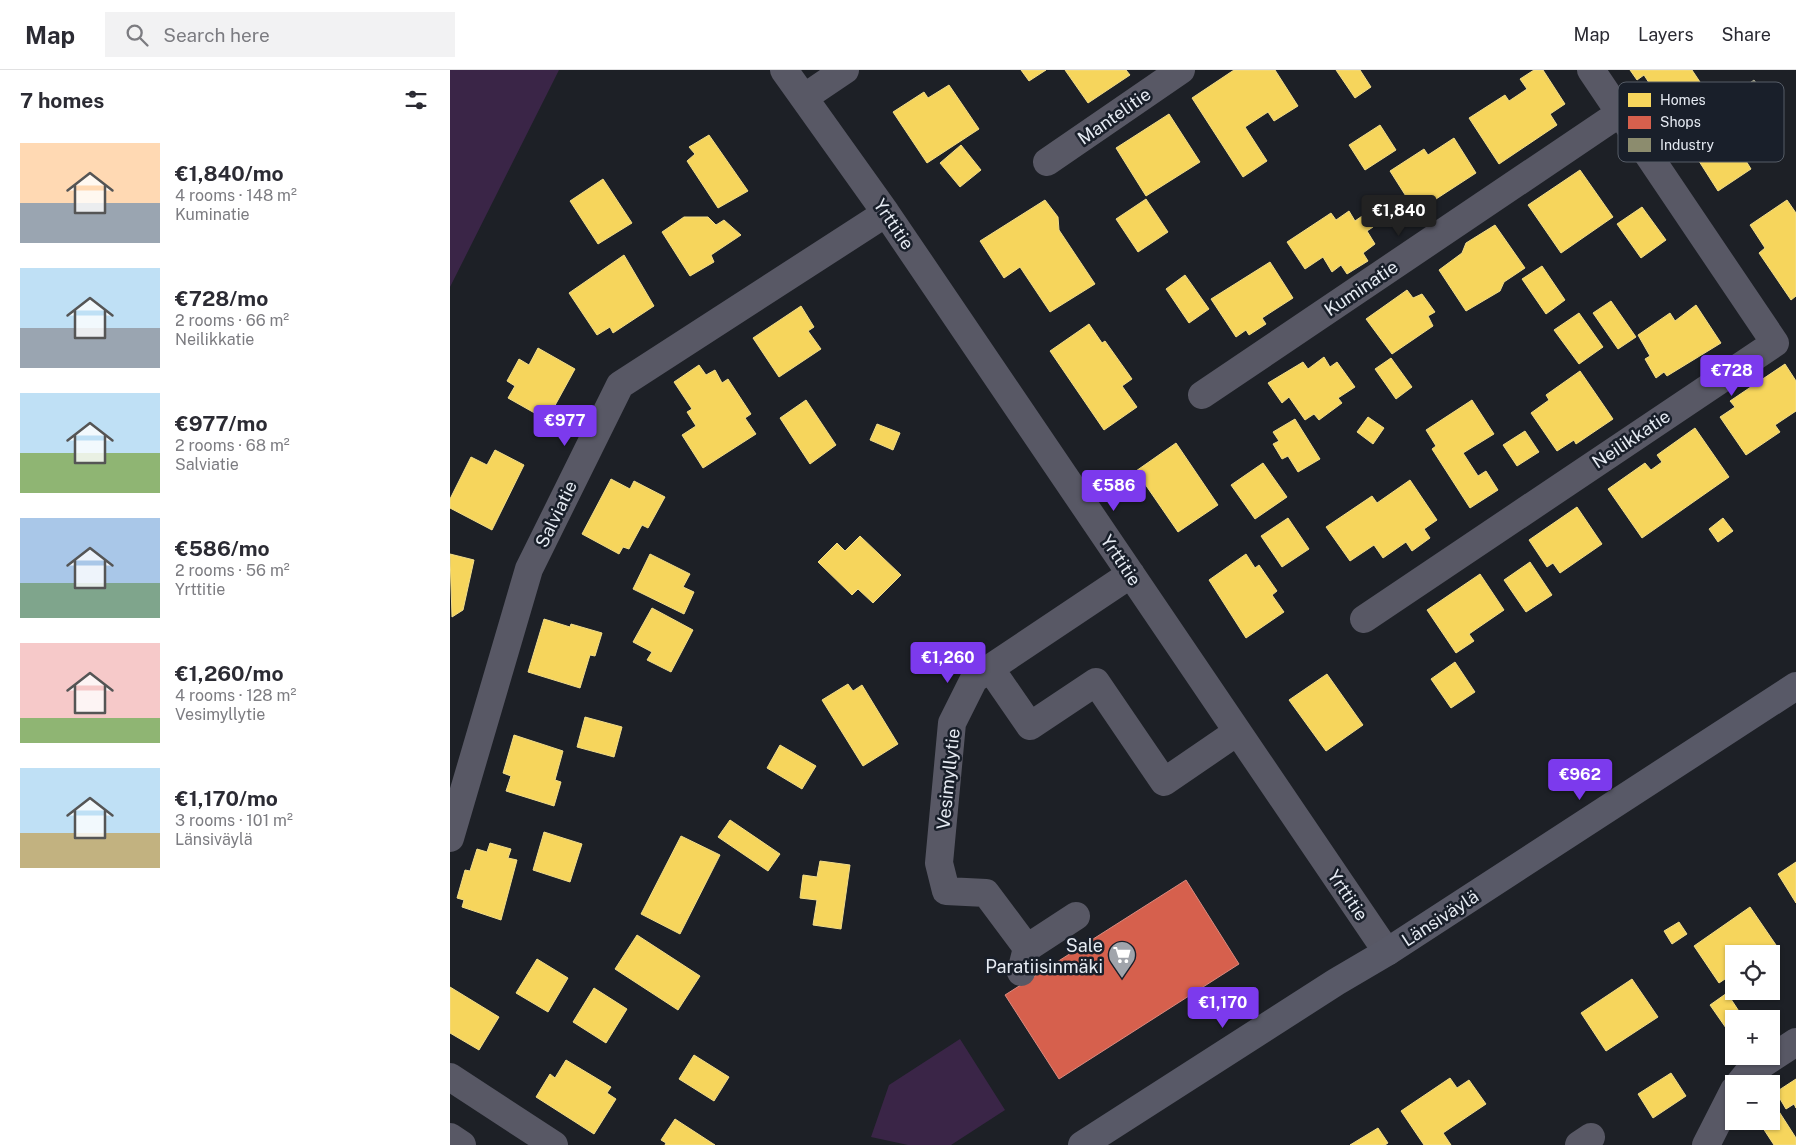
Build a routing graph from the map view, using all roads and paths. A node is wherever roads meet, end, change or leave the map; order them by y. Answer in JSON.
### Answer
{"nodes":[{"id":1,"x":784,"y":70,"type":"edge"},
{"id":2,"x":846,"y":70,"type":"edge"},
{"id":3,"x":1180,"y":70,"type":"edge"},
{"id":4,"x":1591,"y":70,"type":"edge"},
{"id":5,"x":805,"y":97,"type":"junction"},
{"id":6,"x":1618,"y":110,"type":"edge"},
{"id":7,"x":1618,"y":114,"type":"edge"},
{"id":8,"x":1047,"y":162,"type":"dead end"},
{"id":9,"x":1653,"y":162,"type":"edge"},
{"id":10,"x":886,"y":213,"type":"junction"},
{"id":11,"x":1202,"y":395,"type":"dead end"},
{"id":12,"x":1131,"y":574,"type":"junction"},
{"id":13,"x":1364,"y":619,"type":"dead end"},
{"id":14,"x":990,"y":668,"type":"junction"},
{"id":15,"x":1796,"y":686,"type":"edge"},
{"id":16,"x":1236,"y":732,"type":"junction"},
{"id":17,"x":450,"y":838,"type":"edge"},
{"id":18,"x":1076,"y":916,"type":"dead end"},
{"id":19,"x":1387,"y":952,"type":"junction"},
{"id":20,"x":1796,"y":1042,"type":"edge"},
{"id":21,"x":1746,"y":1075,"type":"edge"},
{"id":22,"x":450,"y":1077,"type":"edge"},
{"id":23,"x":1725,"y":1108,"type":"edge"},
{"id":24,"x":450,"y":1137,"type":"edge"},
{"id":25,"x":462,"y":1145,"type":"edge"},
{"id":26,"x":554,"y":1145,"type":"edge"},
{"id":27,"x":1082,"y":1145,"type":"edge"},
{"id":28,"x":1706,"y":1145,"type":"edge"}],
"edges":[{"from":1,"to":5,"type":"street","name":"Yrttitie"},
{"from":2,"to":5,"type":"street"},
{"from":3,"to":8,"type":"street","name":"Mantelitie"},
{"from":4,"to":6,"type":"street","name":"Neilikkatie"},
{"from":5,"to":10,"type":"street","name":"Yrttitie"},
{"from":7,"to":11,"type":"street","name":"Kuminatie"},
{"from":9,"to":13,"type":"street","name":"Neilikkatie"},
{"from":10,"to":12,"type":"street","name":"Yrttitie"},
{"from":10,"to":17,"type":"street","name":"Salviatie"},
{"from":12,"to":14,"type":"street","name":"Vesimyllytie"},
{"from":12,"to":16,"type":"street","name":"Yrttitie"},
{"from":14,"to":16,"type":"street"},
{"from":14,"to":18,"type":"street","name":"Vesimyllytie"},
{"from":15,"to":19,"type":"main road","name":"Länsiväylä"},
{"from":16,"to":19,"type":"street","name":"Yrttitie"},
{"from":19,"to":27,"type":"main road","name":"Länsiväylä"},
{"from":20,"to":21,"type":"street"},
{"from":22,"to":26,"type":"street"},
{"from":23,"to":28,"type":"street"},
{"from":24,"to":25,"type":"street"}]}
